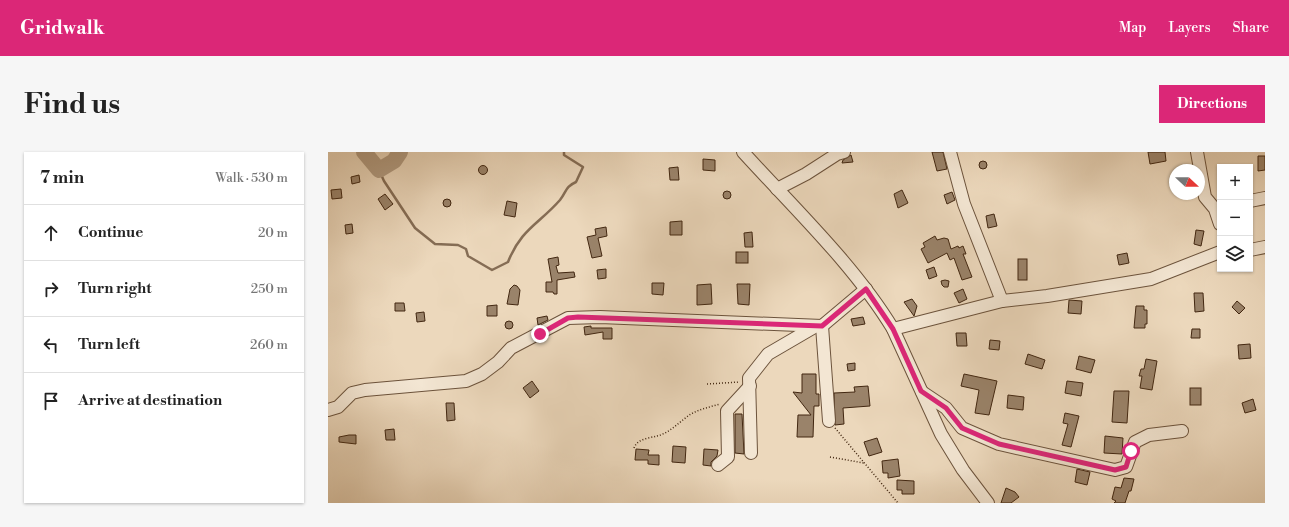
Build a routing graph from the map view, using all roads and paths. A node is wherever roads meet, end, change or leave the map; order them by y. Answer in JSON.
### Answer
{"nodes":[{"id":1,"x":743,"y":152,"type":"edge"},
{"id":2,"x":844,"y":152,"type":"edge"},
{"id":3,"x":950,"y":152,"type":"edge"},
{"id":4,"x":1197,"y":152,"type":"edge"},
{"id":5,"x":777,"y":189,"type":"junction"},
{"id":6,"x":1265,"y":198,"type":"edge"},
{"id":7,"x":1253,"y":200,"type":"edge"},
{"id":8,"x":1217,"y":214,"type":"edge"},
{"id":9,"x":1265,"y":247,"type":"edge"},
{"id":10,"x":1253,"y":249,"type":"edge"},
{"id":11,"x":1217,"y":253,"type":"edge"},
{"id":12,"x":866,"y":289,"type":"junction"},
{"id":13,"x":1002,"y":301,"type":"junction"},
{"id":14,"x":819,"y":326,"type":"junction"},
{"id":15,"x":893,"y":329,"type":"junction"},
{"id":16,"x":750,"y":383,"type":"junction"},
{"id":17,"x":707,"y":384,"type":"dead end"},
{"id":18,"x":921,"y":391,"type":"junction"},
{"id":19,"x":724,"y":402,"type":"dead end"},
{"id":20,"x":328,"y":410,"type":"edge"},
{"id":21,"x":829,"y":421,"type":"joint"},
{"id":22,"x":1182,"y":430,"type":"dead end"},
{"id":23,"x":634,"y":448,"type":"dead end"},
{"id":24,"x":751,"y":453,"type":"dead end"},
{"id":25,"x":830,"y":458,"type":"dead end"},
{"id":26,"x":864,"y":463,"type":"junction"},
{"id":27,"x":718,"y":465,"type":"dead end"},
{"id":28,"x":898,"y":503,"type":"edge"},
{"id":29,"x":988,"y":503,"type":"edge"}],
"edges":[{"from":1,"to":5,"type":"street"},
{"from":2,"to":5,"type":"street"},
{"from":3,"to":13,"type":"street"},
{"from":4,"to":8,"type":"street"},
{"from":5,"to":12,"type":"street"},
{"from":6,"to":7,"type":"street"},
{"from":9,"to":10,"type":"street"},
{"from":11,"to":13,"type":"street"},
{"from":12,"to":14,"type":"street"},
{"from":12,"to":15,"type":"street"},
{"from":13,"to":15,"type":"street"},
{"from":14,"to":16,"type":"street"},
{"from":14,"to":20,"type":"street"},
{"from":14,"to":21,"type":"street"},
{"from":15,"to":18,"type":"street"},
{"from":16,"to":17,"type":"path"},
{"from":16,"to":24,"type":"street"},
{"from":16,"to":27,"type":"street"},
{"from":18,"to":22,"type":"street"},
{"from":18,"to":29,"type":"street"},
{"from":19,"to":23,"type":"path"},
{"from":21,"to":26,"type":"path"},
{"from":25,"to":26,"type":"path"},
{"from":26,"to":28,"type":"path"}]}
